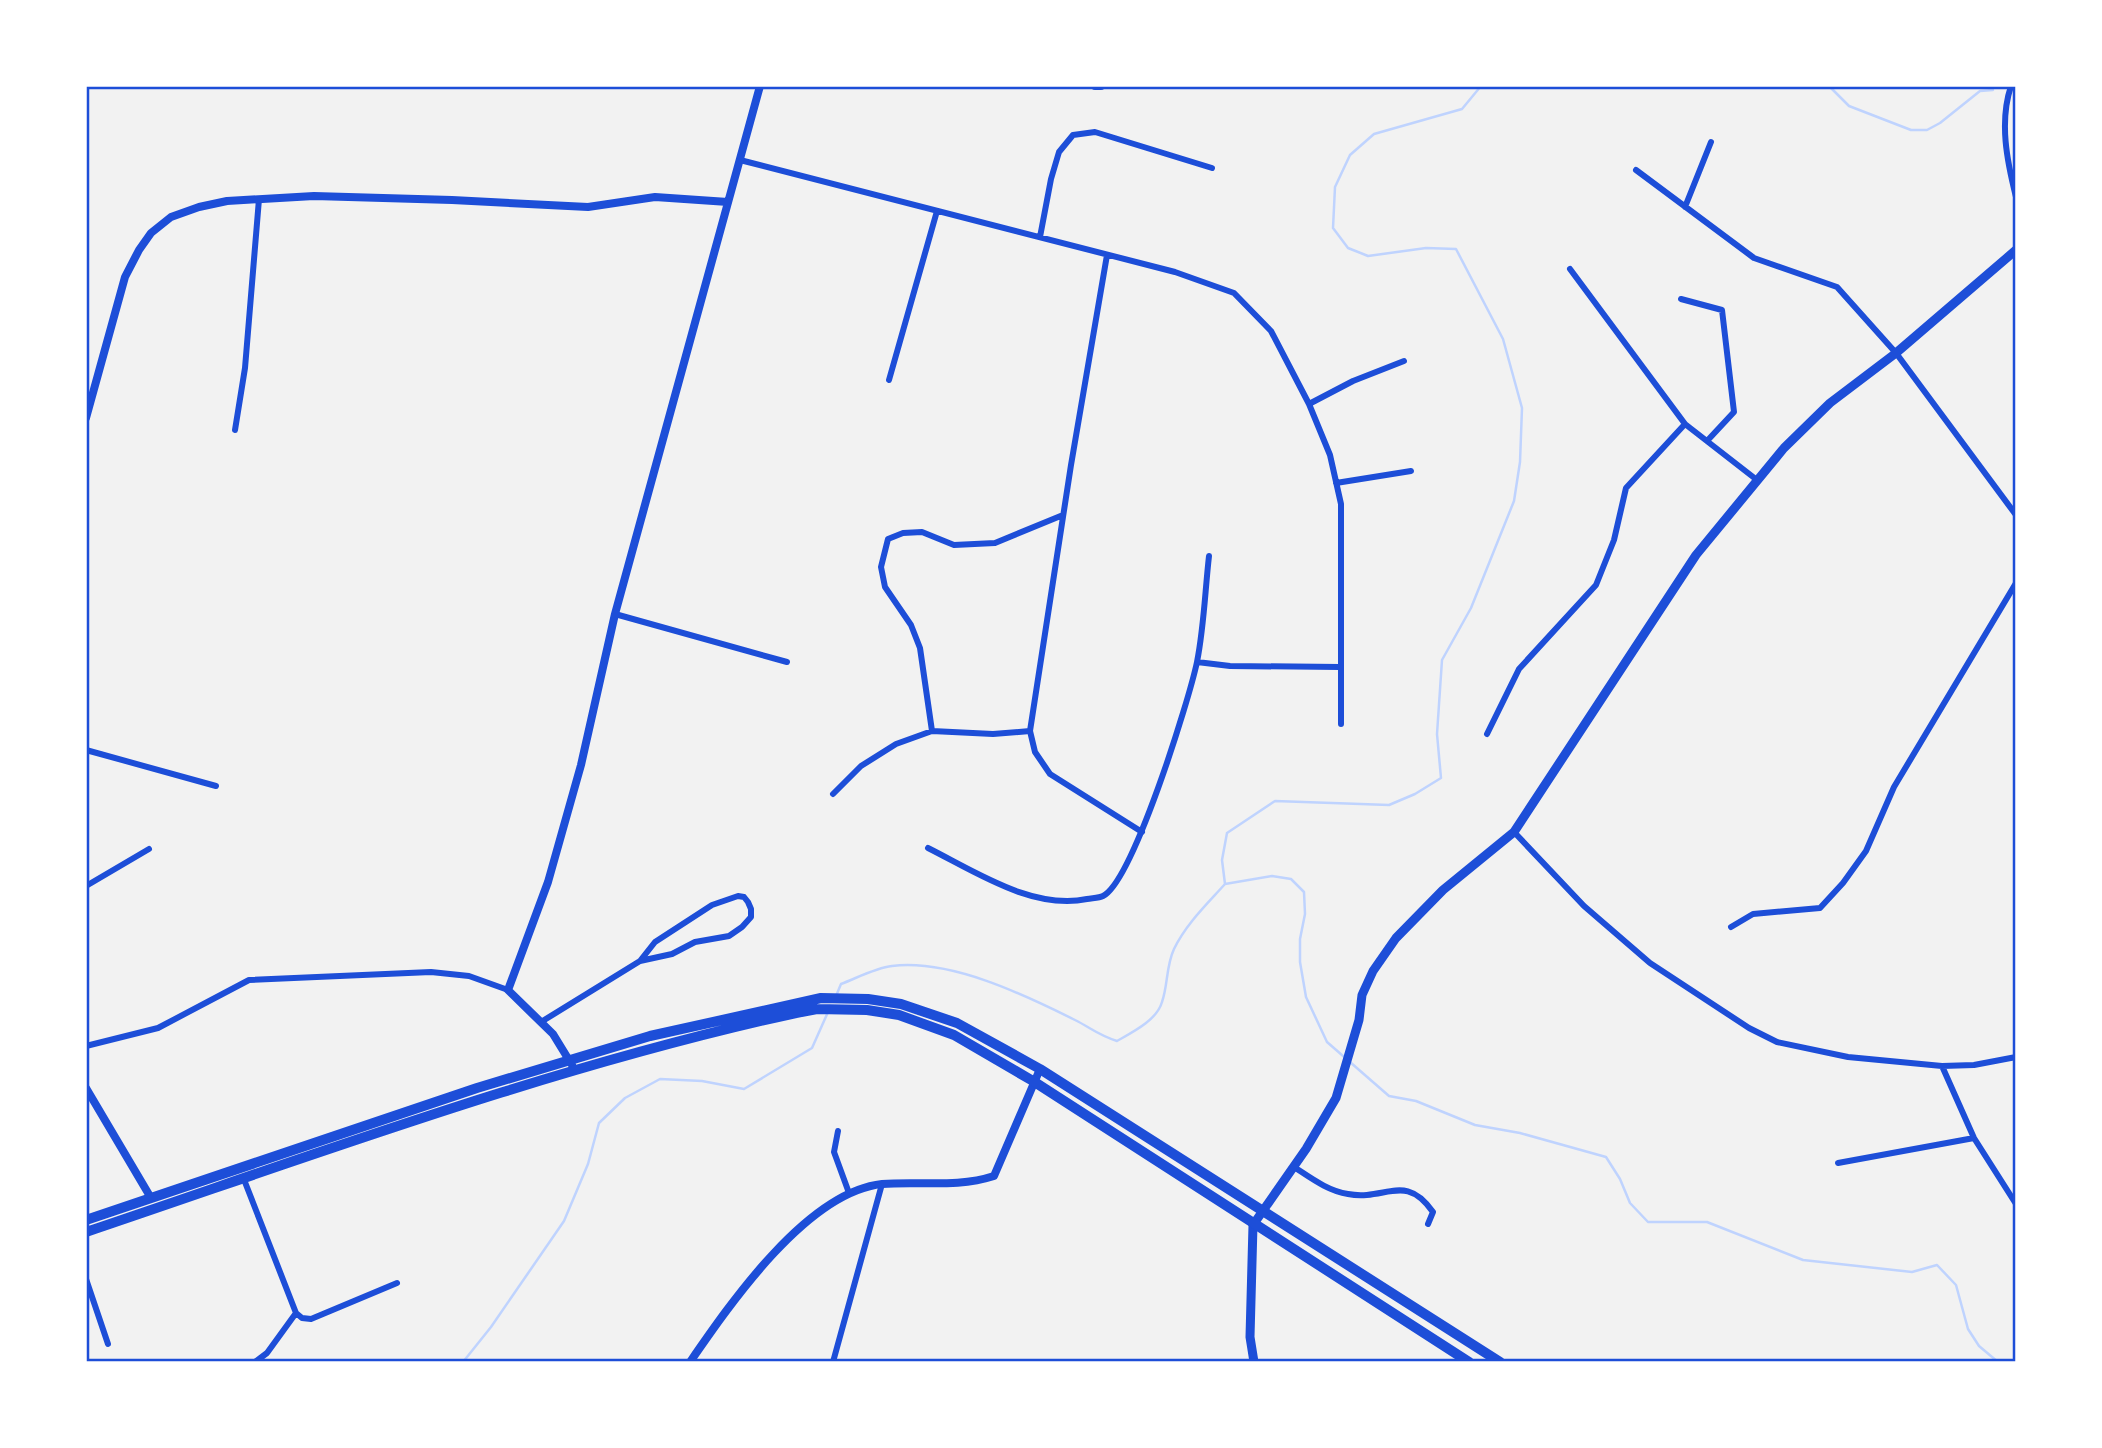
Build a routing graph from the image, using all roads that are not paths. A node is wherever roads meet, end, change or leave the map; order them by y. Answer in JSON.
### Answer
{"nodes":[{"id":1,"x":760,"y":86,"type":"edge"},
{"id":2,"x":1095,"y":86,"type":"edge"},
{"id":3,"x":1101,"y":86,"type":"edge"},
{"id":4,"x":2011,"y":86,"type":"edge"},
{"id":5,"x":1711,"y":142,"type":"dead end"},
{"id":6,"x":740,"y":160,"type":"junction"},
{"id":7,"x":1212,"y":168,"type":"dead end"},
{"id":8,"x":1636,"y":170,"type":"dead end"},
{"id":9,"x":2016,"y":197,"type":"edge"},
{"id":10,"x":258,"y":199,"type":"junction"},
{"id":11,"x":728,"y":202,"type":"junction"},
{"id":12,"x":1685,"y":207,"type":"junction"},
{"id":13,"x":937,"y":211,"type":"junction"},
{"id":14,"x":1040,"y":237,"type":"junction"},
{"id":15,"x":2016,"y":250,"type":"edge"},
{"id":16,"x":1107,"y":255,"type":"junction"},
{"id":17,"x":1570,"y":269,"type":"dead end"},
{"id":18,"x":1681,"y":299,"type":"dead end"},
{"id":19,"x":1896,"y":353,"type":"junction"},
{"id":20,"x":1404,"y":361,"type":"dead end"},
{"id":21,"x":889,"y":380,"type":"dead end"},
{"id":22,"x":1309,"y":404,"type":"junction"},
{"id":23,"x":86,"y":418,"type":"edge"},
{"id":24,"x":1685,"y":424,"type":"junction"},
{"id":25,"x":235,"y":430,"type":"dead end"},
{"id":26,"x":1707,"y":441,"type":"junction"},
{"id":27,"x":1411,"y":471,"type":"dead end"},
{"id":28,"x":1757,"y":480,"type":"junction"},
{"id":29,"x":1336,"y":483,"type":"junction"},
{"id":30,"x":1063,"y":515,"type":"junction"},
{"id":31,"x":2016,"y":515,"type":"edge"},
{"id":32,"x":1209,"y":556,"type":"dead end"},
{"id":33,"x":2016,"y":583,"type":"edge"},
{"id":34,"x":615,"y":614,"type":"junction"},
{"id":35,"x":787,"y":662,"type":"dead end"},
{"id":36,"x":1197,"y":662,"type":"junction"},
{"id":37,"x":1340,"y":667,"type":"junction"},
{"id":38,"x":1341,"y":724,"type":"dead end"},
{"id":39,"x":932,"y":731,"type":"junction"},
{"id":40,"x":1030,"y":731,"type":"junction"},
{"id":41,"x":1487,"y":734,"type":"dead end"},
{"id":42,"x":86,"y":750,"type":"edge"},
{"id":43,"x":216,"y":786,"type":"dead end"},
{"id":44,"x":833,"y":794,"type":"dead end"},
{"id":45,"x":1142,"y":832,"type":"junction"},
{"id":46,"x":1514,"y":832,"type":"junction"},
{"id":47,"x":929,"y":848,"type":"dead end"},
{"id":48,"x":149,"y":849,"type":"dead end"},
{"id":49,"x":86,"y":886,"type":"edge"},
{"id":50,"x":1731,"y":927,"type":"dead end"},
{"id":51,"x":640,"y":961,"type":"junction"},
{"id":52,"x":508,"y":990,"type":"junction"},
{"id":53,"x":840,"y":1003,"type":"junction"},
{"id":54,"x":541,"y":1022,"type":"junction"},
{"id":55,"x":86,"y":1046,"type":"edge"},
{"id":56,"x":2016,"y":1057,"type":"edge"},
{"id":57,"x":572,"y":1065,"type":"junction"},
{"id":58,"x":1942,"y":1066,"type":"junction"},
{"id":59,"x":1040,"y":1069,"type":"junction"},
{"id":60,"x":1033,"y":1082,"type":"junction"},
{"id":61,"x":86,"y":1088,"type":"edge"},
{"id":62,"x":838,"y":1131,"type":"dead end"},
{"id":63,"x":1974,"y":1138,"type":"junction"},
{"id":64,"x":1838,"y":1163,"type":"dead end"},
{"id":65,"x":1294,"y":1167,"type":"junction"},
{"id":66,"x":242,"y":1173,"type":"junction"},
{"id":67,"x":882,"y":1184,"type":"junction"},
{"id":68,"x":849,"y":1192,"type":"junction"},
{"id":69,"x":151,"y":1198,"type":"junction"},
{"id":70,"x":2016,"y":1204,"type":"edge"},
{"id":71,"x":1264,"y":1212,"type":"junction"},
{"id":72,"x":86,"y":1220,"type":"edge"},
{"id":73,"x":1427,"y":1224,"type":"dead end"},
{"id":74,"x":1253,"y":1225,"type":"junction"},
{"id":75,"x":86,"y":1232,"type":"edge"},
{"id":76,"x":86,"y":1279,"type":"edge"},
{"id":77,"x":397,"y":1283,"type":"dead end"},
{"id":78,"x":296,"y":1313,"type":"junction"},
{"id":79,"x":108,"y":1344,"type":"dead end"},
{"id":80,"x":255,"y":1362,"type":"edge"},
{"id":81,"x":690,"y":1362,"type":"edge"},
{"id":82,"x":834,"y":1362,"type":"edge"},
{"id":83,"x":1254,"y":1362,"type":"edge"},
{"id":84,"x":1469,"y":1362,"type":"edge"},
{"id":85,"x":1500,"y":1362,"type":"edge"}],
"edges":[{"from":1,"to":6,"type":"street"},
{"from":2,"to":3,"type":"street"},
{"from":4,"to":9,"type":"street"},
{"from":5,"to":12,"type":"street"},
{"from":6,"to":11,"type":"street"},
{"from":6,"to":13,"type":"street"},
{"from":7,"to":14,"type":"street"},
{"from":8,"to":12,"type":"street"},
{"from":10,"to":11,"type":"street"},
{"from":10,"to":23,"type":"street"},
{"from":10,"to":25,"type":"street"},
{"from":11,"to":34,"type":"street"},
{"from":12,"to":19,"type":"street"},
{"from":13,"to":14,"type":"street"},
{"from":13,"to":21,"type":"street"},
{"from":14,"to":16,"type":"street"},
{"from":15,"to":19,"type":"main road"},
{"from":16,"to":22,"type":"street"},
{"from":16,"to":30,"type":"street"},
{"from":17,"to":24,"type":"street"},
{"from":18,"to":26,"type":"street"},
{"from":19,"to":28,"type":"main road"},
{"from":19,"to":31,"type":"street"},
{"from":20,"to":22,"type":"street"},
{"from":22,"to":29,"type":"street"},
{"from":24,"to":26,"type":"street"},
{"from":24,"to":41,"type":"street"},
{"from":26,"to":28,"type":"street"},
{"from":27,"to":29,"type":"street"},
{"from":28,"to":46,"type":"main road"},
{"from":29,"to":37,"type":"street"},
{"from":30,"to":39,"type":"street"},
{"from":30,"to":40,"type":"street"},
{"from":32,"to":36,"type":"street"},
{"from":33,"to":50,"type":"street"},
{"from":34,"to":35,"type":"street"},
{"from":34,"to":52,"type":"street"},
{"from":36,"to":37,"type":"street"},
{"from":36,"to":45,"type":"street"},
{"from":37,"to":38,"type":"street"},
{"from":39,"to":40,"type":"street"},
{"from":39,"to":44,"type":"street"},
{"from":40,"to":45,"type":"street"},
{"from":42,"to":43,"type":"street"},
{"from":45,"to":47,"type":"street"},
{"from":46,"to":58,"type":"street"},
{"from":46,"to":65,"type":"main road"},
{"from":48,"to":49,"type":"street"},
{"from":51,"to":51,"type":"street"},
{"from":51,"to":54,"type":"street"},
{"from":52,"to":54,"type":"street"},
{"from":52,"to":55,"type":"street"},
{"from":53,"to":57,"type":"highway"},
{"from":53,"to":59,"type":"highway"},
{"from":53,"to":60,"type":"highway"},
{"from":54,"to":57,"type":"street"},
{"from":56,"to":58,"type":"street"},
{"from":57,"to":66,"type":"highway"},
{"from":58,"to":63,"type":"street"},
{"from":59,"to":60,"type":"street"},
{"from":59,"to":71,"type":"highway"},
{"from":60,"to":67,"type":"street"},
{"from":60,"to":74,"type":"highway"},
{"from":61,"to":69,"type":"street"},
{"from":62,"to":68,"type":"street"},
{"from":63,"to":64,"type":"street"},
{"from":63,"to":70,"type":"street"},
{"from":65,"to":71,"type":"main road"},
{"from":65,"to":73,"type":"street"},
{"from":66,"to":69,"type":"highway"},
{"from":66,"to":75,"type":"highway"},
{"from":66,"to":78,"type":"street"},
{"from":67,"to":68,"type":"street"},
{"from":67,"to":82,"type":"street"},
{"from":68,"to":81,"type":"street"},
{"from":69,"to":72,"type":"highway"},
{"from":71,"to":74,"type":"main road"},
{"from":71,"to":85,"type":"highway"},
{"from":74,"to":83,"type":"main road"},
{"from":74,"to":84,"type":"highway"},
{"from":76,"to":79,"type":"street"},
{"from":77,"to":78,"type":"street"},
{"from":78,"to":80,"type":"street"}]}
